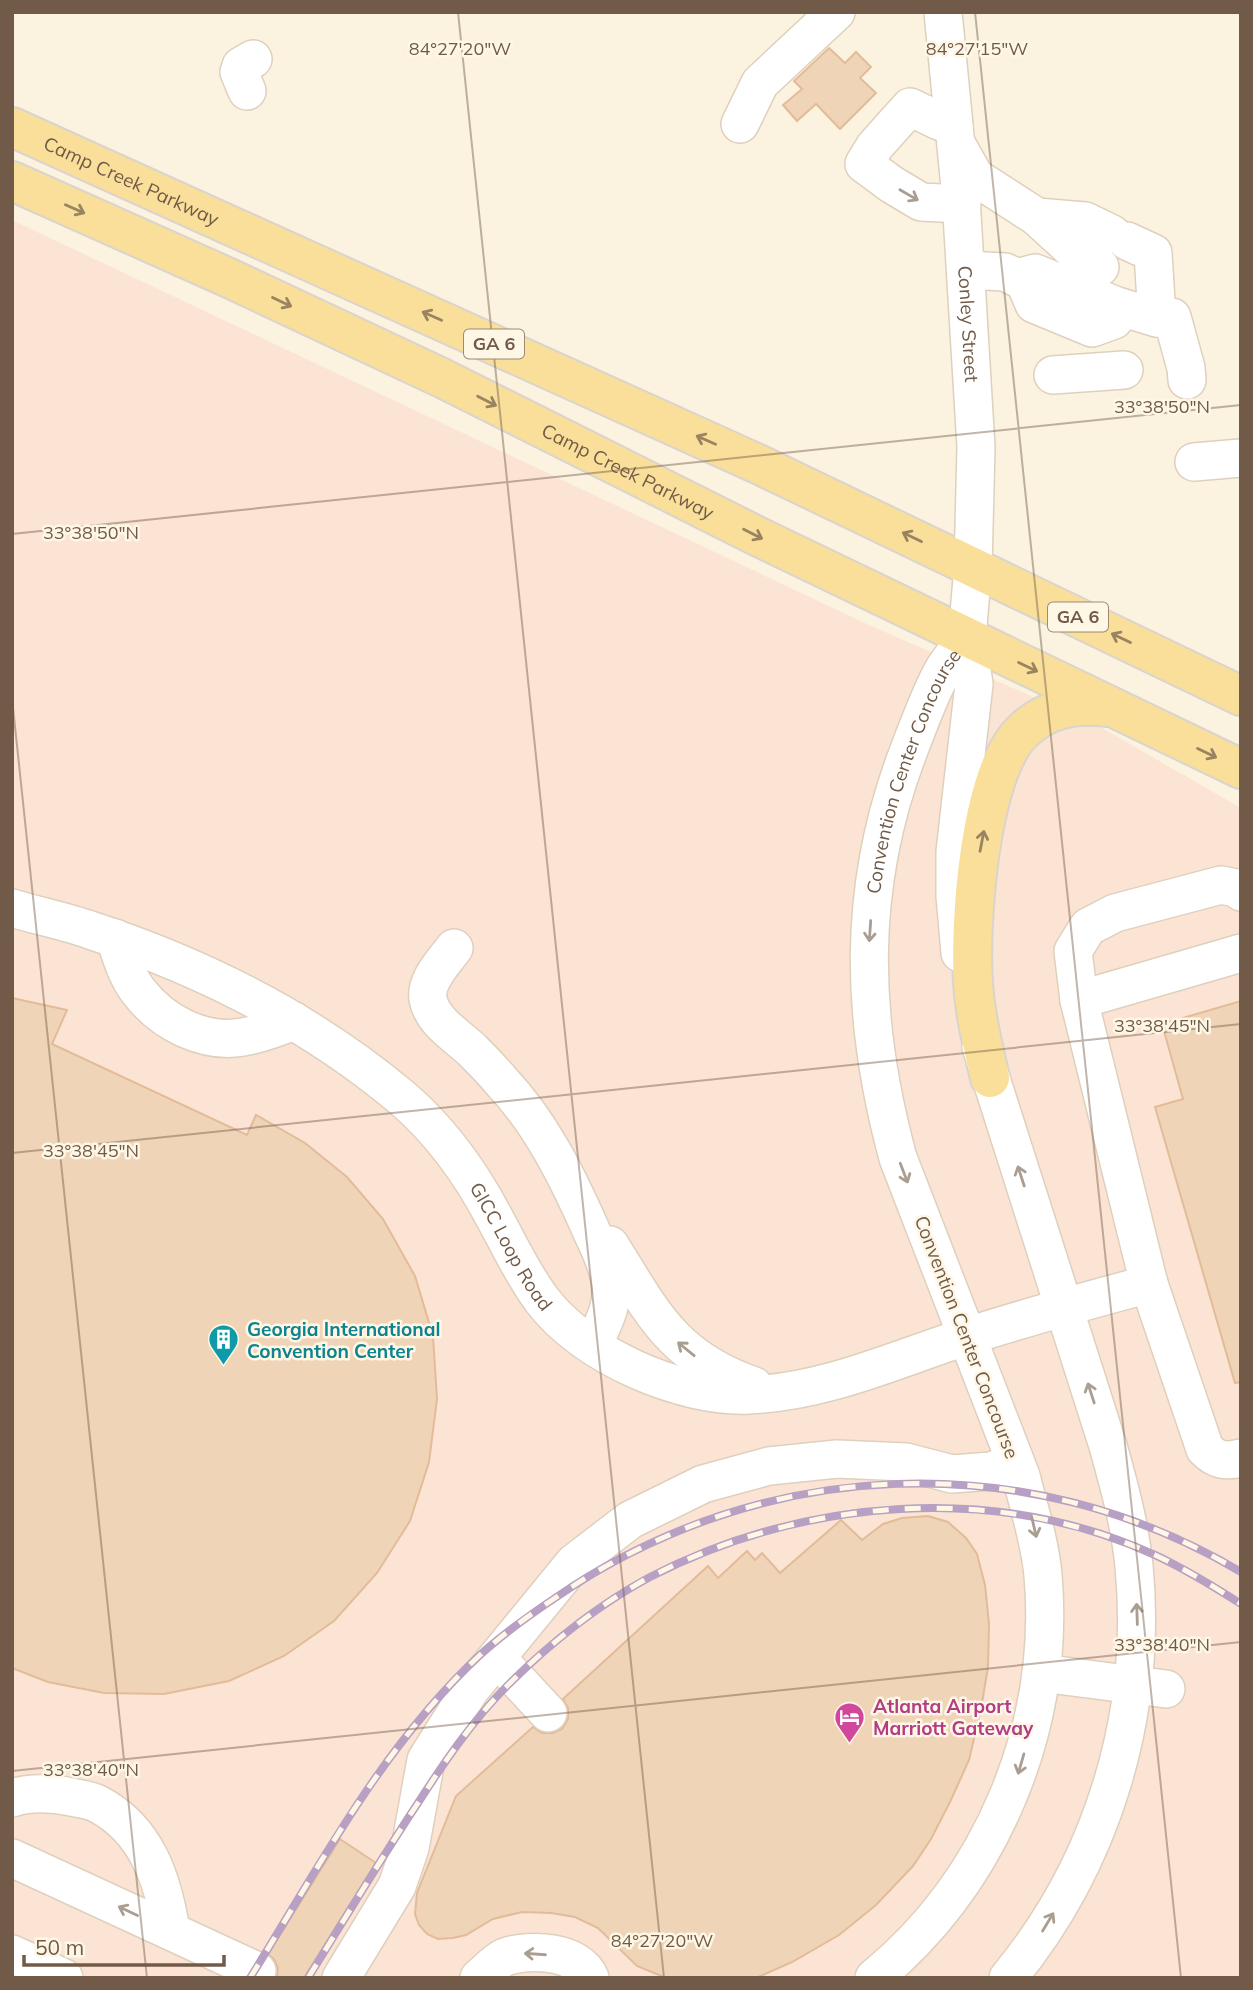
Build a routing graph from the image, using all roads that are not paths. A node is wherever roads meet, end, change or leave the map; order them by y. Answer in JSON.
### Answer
{"nodes":[{"id":1,"x":836,"y":12,"type":"edge"},
{"id":2,"x":943,"y":12,"type":"edge"},
{"id":3,"x":740,"y":124,"type":"dead end"},
{"id":4,"x":12,"y":127,"type":"edge"},
{"id":5,"x":955,"y":135,"type":"junction"},
{"id":6,"x":12,"y":181,"type":"edge"},
{"id":7,"x":1027,"y":211,"type":"junction"},
{"id":8,"x":962,"y":212,"type":"junction"},
{"id":9,"x":1134,"y":269,"type":"junction"},
{"id":10,"x":966,"y":270,"type":"junction"},
{"id":11,"x":1015,"y":278,"type":"junction"},
{"id":12,"x":969,"y":312,"type":"junction"},
{"id":13,"x":1124,"y":370,"type":"dead end"},
{"id":14,"x":1053,"y":375,"type":"dead end"},
{"id":15,"x":1187,"y":380,"type":"dead end"},
{"id":16,"x":1241,"y":458,"type":"edge"},
{"id":17,"x":1194,"y":461,"type":"dead end"},
{"id":18,"x":973,"y":567,"type":"junction"},
{"id":19,"x":967,"y":637,"type":"junction"},
{"id":20,"x":1182,"y":668,"type":"junction"},
{"id":21,"x":1241,"y":687,"type":"edge"},
{"id":22,"x":1241,"y":696,"type":"edge"},
{"id":23,"x":1112,"y":708,"type":"junction"},
{"id":24,"x":1241,"y":769,"type":"edge"},
{"id":25,"x":1241,"y":892,"type":"edge"},
{"id":26,"x":12,"y":908,"type":"edge"},
{"id":27,"x":115,"y":938,"type":"junction"},
{"id":28,"x":454,"y":948,"type":"dead end"},
{"id":29,"x":1241,"y":953,"type":"edge"},
{"id":30,"x":1079,"y":1000,"type":"junction"},
{"id":31,"x":294,"y":1021,"type":"junction"},
{"id":32,"x":990,"y":1078,"type":"junction"},
{"id":33,"x":557,"y":1161,"type":"junction"},
{"id":34,"x":1149,"y":1284,"type":"junction"},
{"id":35,"x":1063,"y":1307,"type":"junction"},
{"id":36,"x":967,"y":1336,"type":"junction"},
{"id":37,"x":593,"y":1345,"type":"junction"},
{"id":38,"x":793,"y":1391,"type":"junction"},
{"id":39,"x":1241,"y":1458,"type":"edge"},
{"id":40,"x":1015,"y":1462,"type":"junction"},
{"id":41,"x":497,"y":1658,"type":"junction"},
{"id":42,"x":1041,"y":1673,"type":"junction"},
{"id":43,"x":1150,"y":1687,"type":"junction"},
{"id":44,"x":548,"y":1713,"type":"dead end"},
{"id":45,"x":12,"y":1798,"type":"edge"},
{"id":46,"x":12,"y":1858,"type":"edge"},
{"id":47,"x":171,"y":1931,"type":"junction"},
{"id":48,"x":12,"y":1954,"type":"edge"},
{"id":49,"x":257,"y":1971,"type":"dead end"},
{"id":50,"x":895,"y":1972,"type":"edge"},
{"id":51,"x":64,"y":1978,"type":"edge"},
{"id":52,"x":341,"y":1978,"type":"edge"},
{"id":53,"x":479,"y":1978,"type":"edge"},
{"id":54,"x":590,"y":1978,"type":"edge"},
{"id":55,"x":1008,"y":1978,"type":"edge"}],
"edges":[{"from":1,"to":3,"type":"street"},
{"from":2,"to":5,"type":"street","name":"Conley Street"},
{"from":18,"to":4,"type":"main road","name":"Camp Creek Parkway","number":"GA 6","one_way":true},
{"from":5,"to":7,"type":"street"},
{"from":5,"to":8,"type":"street","name":"Conley Street"},
{"from":5,"to":8,"type":"street","one_way":true},
{"from":6,"to":19,"type":"main road","name":"Camp Creek Parkway","number":"GA 6","one_way":true},
{"from":7,"to":8,"type":"street"},
{"from":7,"to":9,"type":"street"},
{"from":8,"to":10,"type":"street","name":"Conley Street"},
{"from":9,"to":11,"type":"street"},
{"from":9,"to":11,"type":"street"},
{"from":9,"to":15,"type":"street"},
{"from":10,"to":11,"type":"street"},
{"from":10,"to":12,"type":"street","name":"Conley Street"},
{"from":11,"to":12,"type":"street"},
{"from":12,"to":18,"type":"street","name":"Conley Street"},
{"from":13,"to":14,"type":"street"},
{"from":16,"to":17,"type":"street"},
{"from":18,"to":19,"type":"street","name":"Conley Street"},
{"from":20,"to":18,"type":"main road","name":"Camp Creek Parkway","number":"GA 6","one_way":true},
{"from":19,"to":23,"type":"main road","name":"Camp Creek Parkway","number":"GA 6","one_way":true},
{"from":19,"to":32,"type":"street","name":"Convention Center Concourse"},
{"from":19,"to":36,"type":"street","name":"Convention Center Concourse","one_way":true},
{"from":20,"to":21,"type":"main road"},
{"from":20,"to":22,"type":"main road","name":"Camp Creek Parkway","number":"GA 6"},
{"from":23,"to":24,"type":"main road","name":"Camp Creek Parkway","number":"GA 6","one_way":true},
{"from":32,"to":23,"type":"main road","one_way":true},
{"from":25,"to":30,"type":"street"},
{"from":26,"to":27,"type":"street","name":"GICC Loop Road"},
{"from":27,"to":31,"type":"street","name":"GICC Loop Road"},
{"from":27,"to":31,"type":"street"},
{"from":28,"to":33,"type":"street"},
{"from":29,"to":30,"type":"street"},
{"from":30,"to":34,"type":"street"},
{"from":31,"to":37,"type":"street","name":"GICC Loop Road"},
{"from":35,"to":32,"type":"street","name":"Convention Center Concourse","one_way":true},
{"from":33,"to":37,"type":"street"},
{"from":38,"to":33,"type":"street","one_way":true},
{"from":34,"to":35,"type":"street","name":"GICC Loop Road"},
{"from":34,"to":39,"type":"street"},
{"from":35,"to":36,"type":"street","name":"GICC Loop Road"},
{"from":43,"to":35,"type":"street","name":"Convention Center Concourse","one_way":true},
{"from":36,"to":38,"type":"street","name":"GICC Loop Road"},
{"from":36,"to":40,"type":"street","name":"Convention Center Concourse"},
{"from":37,"to":38,"type":"street","name":"GICC Loop Road"},
{"from":40,"to":41,"type":"street"},
{"from":40,"to":42,"type":"street","name":"Convention Center Concourse","one_way":true},
{"from":41,"to":44,"type":"street"},
{"from":41,"to":52,"type":"street"},
{"from":42,"to":43,"type":"street"},
{"from":42,"to":50,"type":"street","name":"Convention Center Concourse","one_way":true},
{"from":55,"to":43,"type":"street","name":"Convention Center Concourse","one_way":true},
{"from":45,"to":47,"type":"street"},
{"from":47,"to":46,"type":"street","one_way":true},
{"from":47,"to":49,"type":"street"},
{"from":48,"to":51,"type":"street"},
{"from":54,"to":53,"type":"street","one_way":true}]}
